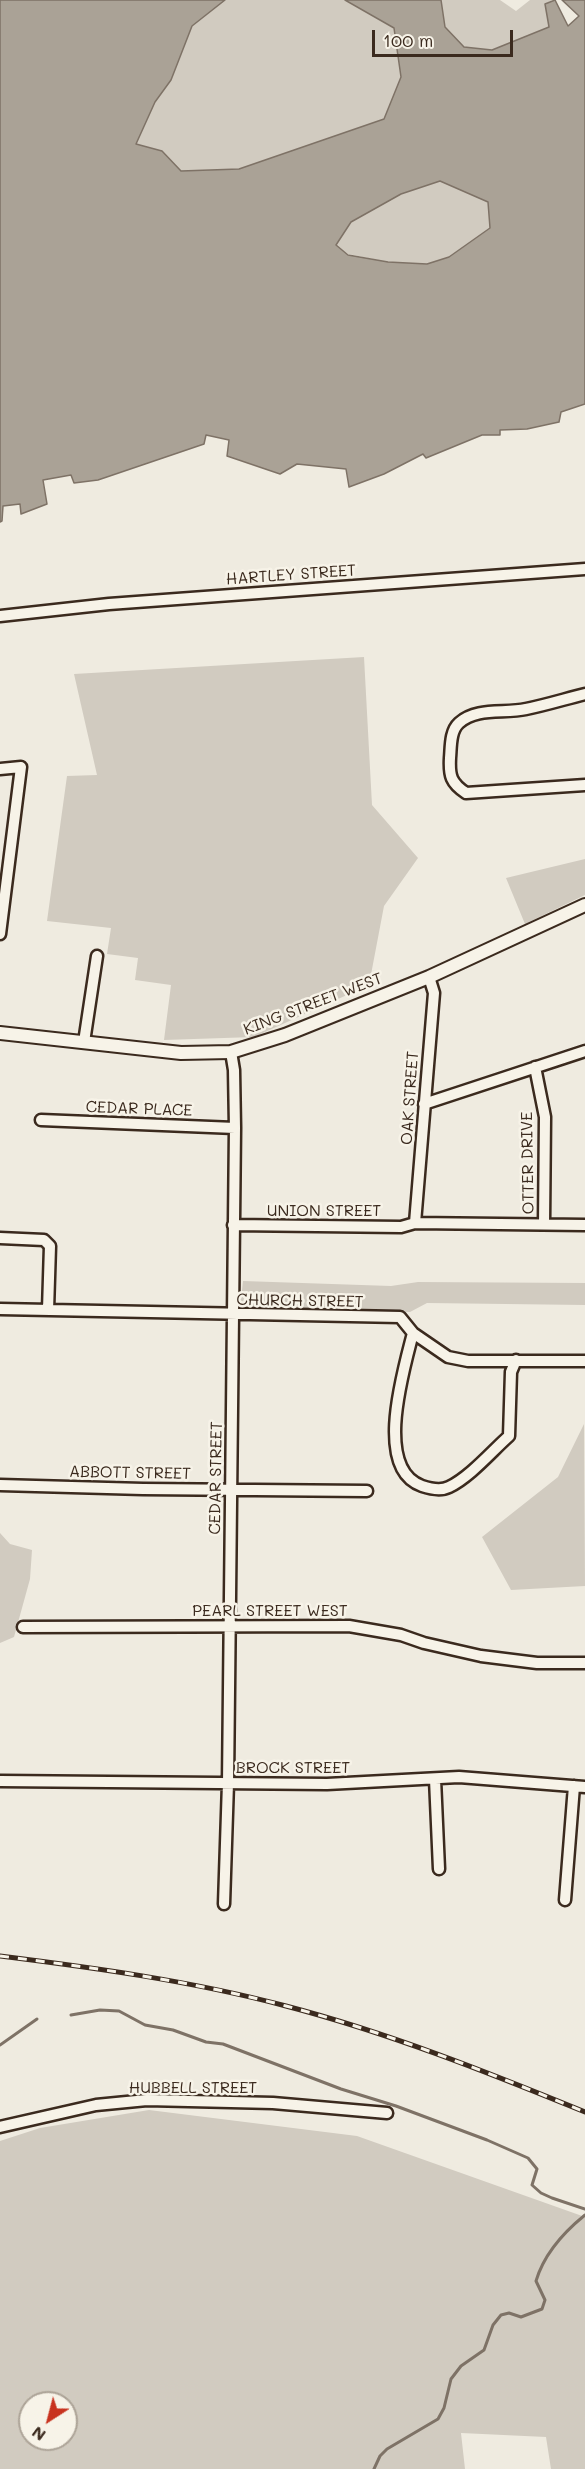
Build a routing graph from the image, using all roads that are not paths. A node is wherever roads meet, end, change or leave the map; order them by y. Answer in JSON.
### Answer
{"nodes":[{"id":1,"x":585,"y":569,"type":"edge"},
{"id":2,"x":0,"y":616,"type":"edge"},
{"id":3,"x":585,"y":694,"type":"edge"},
{"id":4,"x":0,"y":769,"type":"edge"},
{"id":5,"x":585,"y":785,"type":"edge"},
{"id":6,"x":585,"y":905,"type":"edge"},
{"id":7,"x":0,"y":934,"type":"edge"},
{"id":8,"x":97,"y":956,"type":"dead end"},
{"id":9,"x":429,"y":977,"type":"junction"},
{"id":10,"x":0,"y":1032,"type":"edge"},
{"id":11,"x":84,"y":1042,"type":"junction"},
{"id":12,"x":585,"y":1051,"type":"edge"},
{"id":13,"x":231,"y":1052,"type":"junction"},
{"id":14,"x":535,"y":1067,"type":"junction"},
{"id":15,"x":424,"y":1104,"type":"junction"},
{"id":16,"x":41,"y":1120,"type":"dead end"},
{"id":17,"x":235,"y":1128,"type":"junction"},
{"id":18,"x":415,"y":1222,"type":"junction"},
{"id":19,"x":544,"y":1224,"type":"junction"},
{"id":20,"x":585,"y":1225,"type":"edge"},
{"id":21,"x":233,"y":1226,"type":"junction"},
{"id":22,"x":0,"y":1238,"type":"edge"},
{"id":23,"x":0,"y":1309,"type":"edge"},
{"id":24,"x":48,"y":1310,"type":"junction"},
{"id":25,"x":232,"y":1315,"type":"junction"},
{"id":26,"x":413,"y":1333,"type":"junction"},
{"id":27,"x":516,"y":1360,"type":"junction"},
{"id":28,"x":585,"y":1361,"type":"edge"},
{"id":29,"x":0,"y":1485,"type":"edge"},
{"id":30,"x":231,"y":1490,"type":"junction"},
{"id":31,"x":367,"y":1491,"type":"dead end"},
{"id":32,"x":229,"y":1626,"type":"junction"},
{"id":33,"x":23,"y":1627,"type":"dead end"},
{"id":34,"x":585,"y":1663,"type":"edge"},
{"id":35,"x":435,"y":1779,"type":"junction"},
{"id":36,"x":0,"y":1781,"type":"edge"},
{"id":37,"x":228,"y":1783,"type":"junction"},
{"id":38,"x":580,"y":1786,"type":"edge"},
{"id":39,"x":439,"y":1869,"type":"dead end"},
{"id":40,"x":565,"y":1900,"type":"dead end"},
{"id":41,"x":224,"y":1904,"type":"dead end"},
{"id":42,"x":387,"y":2113,"type":"dead end"},
{"id":43,"x":0,"y":2127,"type":"edge"}],
"edges":[{"from":1,"to":2,"type":"street","name":"HARTLEY STREET"},
{"from":3,"to":5,"type":"street"},
{"from":4,"to":7,"type":"street"},
{"from":6,"to":9,"type":"main road","name":"KING STREET WEST"},
{"from":8,"to":11,"type":"street"},
{"from":9,"to":13,"type":"main road","name":"KING STREET WEST"},
{"from":9,"to":15,"type":"street","name":"OAK STREET"},
{"from":10,"to":11,"type":"main road","name":"KING STREET WEST"},
{"from":11,"to":13,"type":"main road","name":"KING STREET WEST"},
{"from":12,"to":14,"type":"street"},
{"from":13,"to":17,"type":"street","name":"CEDAR STREET"},
{"from":14,"to":15,"type":"street"},
{"from":14,"to":19,"type":"street","name":"OTTER DRIVE"},
{"from":15,"to":18,"type":"street","name":"OAK STREET"},
{"from":16,"to":17,"type":"street","name":"CEDAR PLACE"},
{"from":17,"to":21,"type":"street","name":"CEDAR STREET"},
{"from":18,"to":19,"type":"street","name":"UNION STREET"},
{"from":18,"to":21,"type":"street","name":"UNION STREET"},
{"from":19,"to":20,"type":"street","name":"UNION STREET"},
{"from":21,"to":25,"type":"street","name":"CEDAR STREET"},
{"from":22,"to":24,"type":"street"},
{"from":23,"to":24,"type":"street","name":"CHURCH STREET"},
{"from":24,"to":25,"type":"street","name":"CHURCH STREET"},
{"from":25,"to":26,"type":"street","name":"CHURCH STREET"},
{"from":25,"to":30,"type":"street","name":"CEDAR STREET"},
{"from":26,"to":27,"type":"street","name":"CHURCH STREET"},
{"from":26,"to":27,"type":"street"},
{"from":27,"to":28,"type":"street","name":"CHURCH STREET"},
{"from":29,"to":30,"type":"street","name":"ABBOTT STREET"},
{"from":30,"to":31,"type":"street","name":"ABBOTT STREET"},
{"from":30,"to":32,"type":"street","name":"CEDAR STREET"},
{"from":32,"to":33,"type":"street","name":"PEARL STREET WEST"},
{"from":32,"to":34,"type":"street","name":"PEARL STREET WEST"},
{"from":32,"to":37,"type":"street","name":"CEDAR STREET"},
{"from":35,"to":37,"type":"street","name":"BROCK STREET"},
{"from":35,"to":38,"type":"street","name":"BROCK STREET"},
{"from":35,"to":39,"type":"street"},
{"from":36,"to":37,"type":"street","name":"BROCK STREET"},
{"from":37,"to":41,"type":"street","name":"CEDAR STREET"},
{"from":38,"to":40,"type":"street"},
{"from":42,"to":43,"type":"street","name":"HUBBELL STREET"}]}
